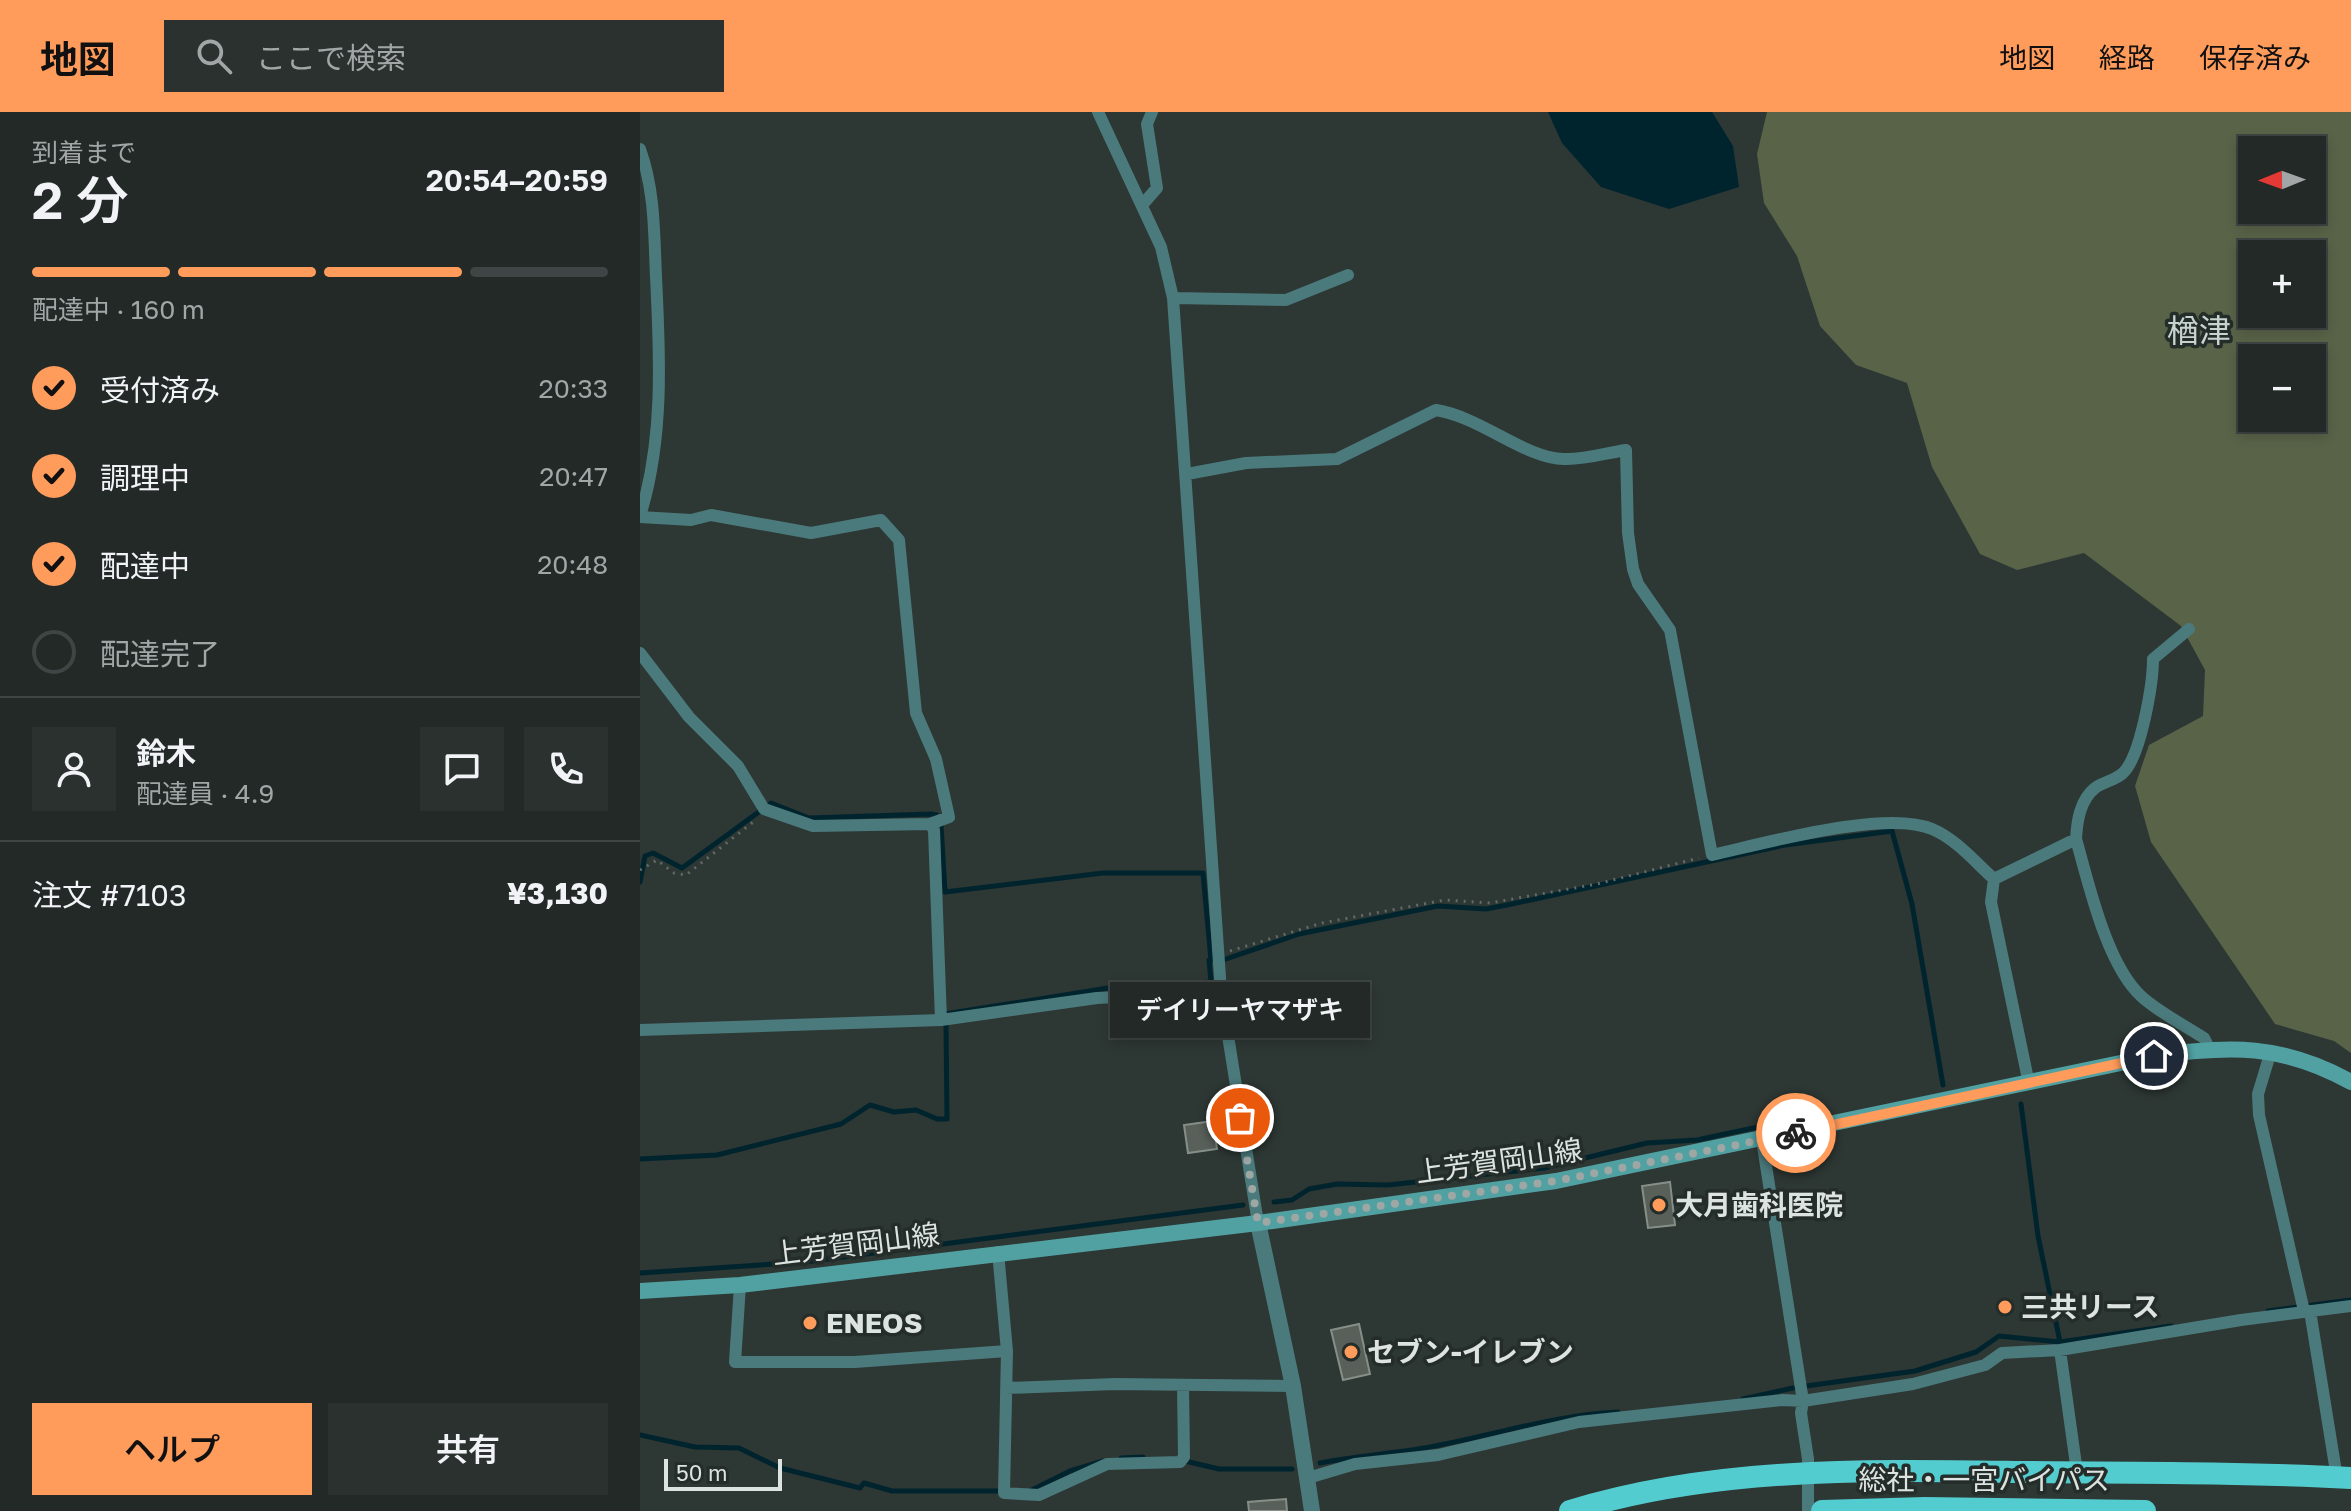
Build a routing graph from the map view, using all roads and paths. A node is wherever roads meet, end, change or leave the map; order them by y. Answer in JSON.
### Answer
{"nodes":[{"id":1,"x":1098,"y":112,"type":"edge"},
{"id":2,"x":1152,"y":112,"type":"edge"},
{"id":3,"x":640,"y":149,"type":"edge"},
{"id":4,"x":1143,"y":204,"type":"junction"},
{"id":5,"x":1348,"y":275,"type":"dead end"},
{"id":6,"x":1173,"y":298,"type":"junction"},
{"id":7,"x":1187,"y":474,"type":"junction"},
{"id":8,"x":640,"y":516,"type":"edge"},
{"id":9,"x":2189,"y":629,"type":"dead end"},
{"id":10,"x":640,"y":653,"type":"edge"},
{"id":11,"x":764,"y":808,"type":"junction"},
{"id":12,"x":936,"y":822,"type":"junction"},
{"id":13,"x":2076,"y":839,"type":"junction"},
{"id":14,"x":1712,"y":855,"type":"junction"},
{"id":15,"x":643,"y":867,"type":"edge"},
{"id":16,"x":1994,"y":879,"type":"junction"},
{"id":17,"x":1219,"y":955,"type":"junction"},
{"id":18,"x":1221,"y":992,"type":"junction"},
{"id":19,"x":941,"y":1020,"type":"junction"},
{"id":20,"x":640,"y":1030,"type":"edge"},
{"id":21,"x":2209,"y":1048,"type":"junction"},
{"id":22,"x":2271,"y":1051,"type":"junction"},
{"id":23,"x":2351,"y":1082,"type":"edge"},
{"id":24,"x":2029,"y":1084,"type":"junction"},
{"id":25,"x":1762,"y":1140,"type":"junction"},
{"id":26,"x":1258,"y":1223,"type":"junction"},
{"id":27,"x":998,"y":1252,"type":"junction"},
{"id":28,"x":740,"y":1285,"type":"junction"},
{"id":29,"x":640,"y":1291,"type":"edge"},
{"id":30,"x":2351,"y":1306,"type":"edge"},
{"id":31,"x":2305,"y":1308,"type":"junction"},
{"id":32,"x":2060,"y":1350,"type":"junction"},
{"id":33,"x":1007,"y":1351,"type":"junction"},
{"id":34,"x":1183,"y":1385,"type":"junction"},
{"id":35,"x":1293,"y":1386,"type":"junction"},
{"id":36,"x":1007,"y":1388,"type":"junction"},
{"id":37,"x":1803,"y":1401,"type":"junction"},
{"id":38,"x":2077,"y":1472,"type":"junction"},
{"id":39,"x":1808,"y":1473,"type":"junction"},
{"id":40,"x":1308,"y":1478,"type":"junction"},
{"id":41,"x":2344,"y":1478,"type":"edge"},
{"id":42,"x":1831,"y":1510,"type":"edge"},
{"id":43,"x":1312,"y":1511,"type":"edge"},
{"id":44,"x":1570,"y":1511,"type":"edge"},
{"id":45,"x":1808,"y":1511,"type":"edge"},
{"id":46,"x":1822,"y":1511,"type":"edge"},
{"id":47,"x":2145,"y":1511,"type":"edge"}],
"edges":[{"from":1,"to":4,"type":"street"},
{"from":2,"to":4,"type":"street"},
{"from":3,"to":8,"type":"street"},
{"from":4,"to":6,"type":"street"},
{"from":5,"to":6,"type":"street"},
{"from":6,"to":7,"type":"street"},
{"from":7,"to":14,"type":"street"},
{"from":7,"to":17,"type":"street"},
{"from":8,"to":12,"type":"street"},
{"from":9,"to":13,"type":"street"},
{"from":10,"to":11,"type":"street"},
{"from":11,"to":12,"type":"street"},
{"from":11,"to":15,"type":"path"},
{"from":12,"to":19,"type":"street"},
{"from":13,"to":16,"type":"street"},
{"from":13,"to":21,"type":"street"},
{"from":14,"to":16,"type":"street"},
{"from":14,"to":17,"type":"path"},
{"from":16,"to":24,"type":"street"},
{"from":17,"to":18,"type":"street"},
{"from":18,"to":19,"type":"street"},
{"from":18,"to":26,"type":"street"},
{"from":19,"to":20,"type":"street"},
{"from":21,"to":22,"type":"main road","name":"上芳賀岡山線"},
{"from":21,"to":24,"type":"main road","name":"上芳賀岡山線"},
{"from":22,"to":23,"type":"main road","name":"上芳賀岡山線"},
{"from":22,"to":31,"type":"street"},
{"from":24,"to":25,"type":"main road","name":"上芳賀岡山線"},
{"from":25,"to":26,"type":"main road","name":"上芳賀岡山線"},
{"from":25,"to":37,"type":"street"},
{"from":26,"to":27,"type":"main road","name":"上芳賀岡山線"},
{"from":26,"to":35,"type":"street"},
{"from":27,"to":28,"type":"main road","name":"上芳賀岡山線"},
{"from":27,"to":33,"type":"street"},
{"from":28,"to":29,"type":"main road","name":"上芳賀岡山線"},
{"from":28,"to":33,"type":"street"},
{"from":30,"to":31,"type":"street"},
{"from":31,"to":32,"type":"street"},
{"from":31,"to":41,"type":"street"},
{"from":32,"to":37,"type":"street"},
{"from":32,"to":38,"type":"street"},
{"from":33,"to":36,"type":"street"},
{"from":34,"to":35,"type":"street"},
{"from":34,"to":36,"type":"street"},
{"from":34,"to":36,"type":"street"},
{"from":35,"to":40,"type":"street"},
{"from":37,"to":39,"type":"street"},
{"from":37,"to":40,"type":"street"},
{"from":38,"to":39,"type":"highway"},
{"from":38,"to":41,"type":"highway"},
{"from":39,"to":44,"type":"highway"},
{"from":39,"to":45,"type":"street"},
{"from":40,"to":43,"type":"street"},
{"from":42,"to":46,"type":"highway","name":"総社・一宮バイパス"},
{"from":42,"to":47,"type":"highway","name":"総社・一宮バイパス"}]}
